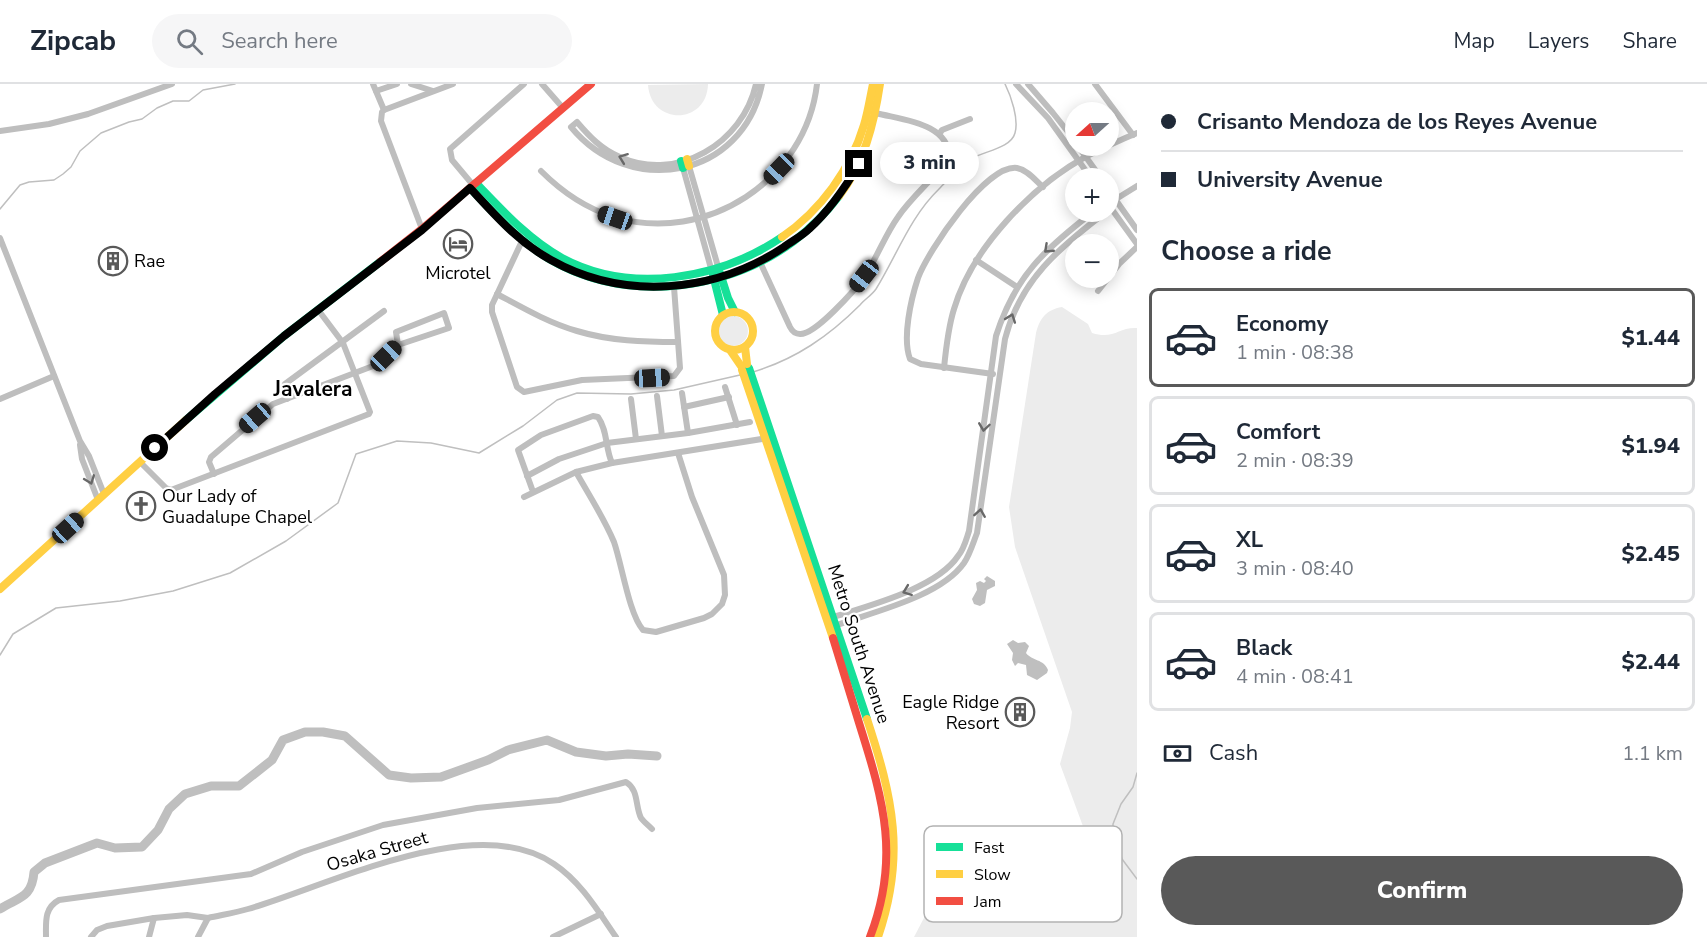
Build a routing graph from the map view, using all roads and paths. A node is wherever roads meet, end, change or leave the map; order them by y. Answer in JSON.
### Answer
{"nodes":[{"id":1,"x":172,"y":84,"type":"edge"},
{"id":2,"x":397,"y":84,"type":"edge"},
{"id":3,"x":411,"y":84,"type":"edge"},
{"id":4,"x":453,"y":84,"type":"edge"},
{"id":5,"x":525,"y":84,"type":"edge"},
{"id":6,"x":542,"y":84,"type":"edge"},
{"id":7,"x":591,"y":84,"type":"edge"},
{"id":8,"x":756,"y":84,"type":"edge"},
{"id":9,"x":762,"y":84,"type":"edge"},
{"id":10,"x":817,"y":84,"type":"edge"},
{"id":11,"x":873,"y":84,"type":"edge"},
{"id":12,"x":880,"y":84,"type":"edge"},
{"id":13,"x":1016,"y":84,"type":"edge"},
{"id":14,"x":1028,"y":84,"type":"edge"},
{"id":15,"x":1095,"y":84,"type":"edge"},
{"id":16,"x":375,"y":88,"type":"edge"},
{"id":17,"x":434,"y":91,"type":"junction"},
{"id":18,"x":563,"y":108,"type":"junction"},
{"id":19,"x":384,"y":110,"type":"junction"},
{"id":20,"x":876,"y":113,"type":"junction"},
{"id":21,"x":970,"y":119,"type":"dead end"},
{"id":22,"x":1065,"y":128,"type":"edge"},
{"id":23,"x":0,"y":131,"type":"edge"},
{"id":24,"x":940,"y":133,"type":"junction"},
{"id":25,"x":1135,"y":134,"type":"edge"},
{"id":26,"x":1086,"y":157,"type":"junction"},
{"id":27,"x":1079,"y":161,"type":"junction"},
{"id":28,"x":685,"y":164,"type":"junction"},
{"id":29,"x":1084,"y":168,"type":"edge"},
{"id":30,"x":1094,"y":168,"type":"edge"},
{"id":31,"x":541,"y":171,"type":"dead end"},
{"id":32,"x":473,"y":185,"type":"junction"},
{"id":33,"x":1137,"y":186,"type":"edge"},
{"id":34,"x":1043,"y":187,"type":"junction"},
{"id":35,"x":1119,"y":199,"type":"edge"},
{"id":36,"x":1119,"y":214,"type":"edge"},
{"id":37,"x":700,"y":218,"type":"junction"},
{"id":38,"x":1119,"y":219,"type":"edge"},
{"id":39,"x":1081,"y":222,"type":"edge"},
{"id":40,"x":1092,"y":222,"type":"edge"},
{"id":41,"x":422,"y":230,"type":"junction"},
{"id":42,"x":1137,"y":230,"type":"edge"},
{"id":43,"x":0,"y":238,"type":"edge"},
{"id":44,"x":522,"y":241,"type":"junction"},
{"id":45,"x":1137,"y":245,"type":"edge"},
{"id":46,"x":976,"y":260,"type":"junction"},
{"id":47,"x":760,"y":262,"type":"junction"},
{"id":48,"x":716,"y":275,"type":"junction"},
{"id":49,"x":674,"y":287,"type":"junction"},
{"id":50,"x":1017,"y":287,"type":"junction"},
{"id":51,"x":1098,"y":291,"type":"dead end"},
{"id":52,"x":497,"y":294,"type":"junction"},
{"id":53,"x":319,"y":311,"type":"junction"},
{"id":54,"x":384,"y":311,"type":"dead end"},
{"id":55,"x":735,"y":312,"type":"junction"},
{"id":56,"x":723,"y":315,"type":"junction"},
{"id":57,"x":678,"y":342,"type":"junction"},
{"id":58,"x":343,"y":343,"type":"junction"},
{"id":59,"x":398,"y":345,"type":"junction"},
{"id":60,"x":745,"y":347,"type":"junction"},
{"id":61,"x":730,"y":350,"type":"junction"},
{"id":62,"x":944,"y":368,"type":"junction"},
{"id":63,"x":746,"y":370,"type":"junction"},
{"id":64,"x":355,"y":373,"type":"junction"},
{"id":65,"x":991,"y":374,"type":"junction"},
{"id":66,"x":1000,"y":375,"type":"junction"},
{"id":67,"x":54,"y":376,"type":"junction"},
{"id":68,"x":726,"y":387,"type":"dead end"},
{"id":69,"x":682,"y":393,"type":"dead end"},
{"id":70,"x":657,"y":396,"type":"dead end"},
{"id":71,"x":729,"y":397,"type":"junction"},
{"id":72,"x":0,"y":399,"type":"edge"},
{"id":73,"x":287,"y":399,"type":"junction"},
{"id":74,"x":631,"y":399,"type":"dead end"},
{"id":75,"x":684,"y":407,"type":"junction"},
{"id":76,"x":750,"y":422,"type":"dead end"},
{"id":77,"x":737,"y":425,"type":"junction"},
{"id":78,"x":688,"y":433,"type":"junction"},
{"id":79,"x":662,"y":436,"type":"junction"},
{"id":80,"x":768,"y":438,"type":"junction"},
{"id":81,"x":636,"y":439,"type":"junction"},
{"id":82,"x":607,"y":443,"type":"junction"},
{"id":83,"x":678,"y":453,"type":"junction"},
{"id":84,"x":140,"y":462,"type":"junction"},
{"id":85,"x":612,"y":463,"type":"junction"},
{"id":86,"x":576,"y":472,"type":"junction"},
{"id":87,"x":214,"y":474,"type":"junction"},
{"id":88,"x":527,"y":476,"type":"junction"},
{"id":89,"x":532,"y":489,"type":"dead end"},
{"id":90,"x":101,"y":497,"type":"junction"},
{"id":91,"x":524,"y":497,"type":"dead end"},
{"id":92,"x":0,"y":589,"type":"edge"},
{"id":93,"x":832,"y":622,"type":"junction"},
{"id":94,"x":652,"y":829,"type":"dead end"},
{"id":95,"x":601,"y":914,"type":"junction"},
{"id":96,"x":154,"y":918,"type":"junction"},
{"id":97,"x":208,"y":918,"type":"junction"},
{"id":98,"x":46,"y":937,"type":"edge"},
{"id":99,"x":91,"y":937,"type":"edge"},
{"id":100,"x":149,"y":937,"type":"edge"},
{"id":101,"x":198,"y":937,"type":"edge"},
{"id":102,"x":553,"y":937,"type":"edge"},
{"id":103,"x":616,"y":937,"type":"edge"},
{"id":104,"x":870,"y":937,"type":"edge"},
{"id":105,"x":878,"y":937,"type":"edge"}],
"edges":[{"from":1,"to":23,"type":"street"},
{"from":2,"to":16,"type":"street"},
{"from":3,"to":17,"type":"street"},
{"from":4,"to":17,"type":"street"},
{"from":5,"to":32,"type":"street"},
{"from":6,"to":18,"type":"street"},
{"from":7,"to":18,"type":"street"},
{"from":8,"to":28,"type":"street"},
{"from":9,"to":28,"type":"street"},
{"from":10,"to":37,"type":"street"},
{"from":11,"to":48,"type":"street"},
{"from":12,"to":20,"type":"street"},
{"from":13,"to":27,"type":"street"},
{"from":14,"to":22,"type":"street"},
{"from":15,"to":25,"type":"street"},
{"from":16,"to":19,"type":"street"},
{"from":17,"to":19,"type":"street"},
{"from":18,"to":32,"type":"street"},
{"from":19,"to":41,"type":"street"},
{"from":20,"to":24,"type":"street"},
{"from":20,"to":47,"type":"street"},
{"from":21,"to":24,"type":"street"},
{"from":24,"to":47,"type":"street"},
{"from":25,"to":26,"type":"street"},
{"from":26,"to":27,"type":"street"},
{"from":26,"to":30,"type":"street"},
{"from":27,"to":29,"type":"street"},
{"from":27,"to":34,"type":"street"},
{"from":28,"to":28,"type":"street","one_way":true},
{"from":28,"to":37,"type":"street","name":"Metro South Avenue"},
{"from":31,"to":37,"type":"street"},
{"from":32,"to":41,"type":"street"},
{"from":32,"to":44,"type":"street"},
{"from":32,"to":48,"type":"street"},
{"from":33,"to":35,"type":"street"},
{"from":34,"to":46,"type":"street"},
{"from":34,"to":62,"type":"street"},
{"from":36,"to":42,"type":"street"},
{"from":37,"to":48,"type":"street","name":"Metro South Avenue"},
{"from":38,"to":45,"type":"street"},
{"from":39,"to":50,"type":"street","one_way":true},
{"from":66,"to":40,"type":"street","one_way":true},
{"from":41,"to":53,"type":"street"},
{"from":43,"to":67,"type":"street"},
{"from":44,"to":49,"type":"street"},
{"from":44,"to":52,"type":"street"},
{"from":45,"to":51,"type":"street"},
{"from":46,"to":50,"type":"street"},
{"from":46,"to":62,"type":"street"},
{"from":47,"to":48,"type":"street"},
{"from":48,"to":49,"type":"street"},
{"from":48,"to":55,"type":"street","name":"Metro South Avenue"},
{"from":48,"to":56,"type":"street","name":"Metro South Avenue"},
{"from":49,"to":57,"type":"street"},
{"from":50,"to":65,"type":"street"},
{"from":52,"to":57,"type":"street"},
{"from":52,"to":57,"type":"street"},
{"from":53,"to":58,"type":"street"},
{"from":53,"to":84,"type":"street"},
{"from":54,"to":58,"type":"street"},
{"from":55,"to":56,"type":"street"},
{"from":55,"to":60,"type":"street","name":"Metro South Avenue"},
{"from":56,"to":61,"type":"street","name":"Metro South Avenue"},
{"from":58,"to":64,"type":"street"},
{"from":58,"to":73,"type":"street"},
{"from":59,"to":59,"type":"street"},
{"from":59,"to":64,"type":"street"},
{"from":60,"to":61,"type":"street"},
{"from":60,"to":63,"type":"street","name":"Metro South Avenue"},
{"from":61,"to":63,"type":"street","name":"Metro South Avenue"},
{"from":62,"to":65,"type":"street"},
{"from":63,"to":80,"type":"street","name":"Metro South Avenue"},
{"from":64,"to":73,"type":"street"},
{"from":64,"to":87,"type":"street"},
{"from":65,"to":66,"type":"street"},
{"from":65,"to":93,"type":"street","one_way":true},
{"from":93,"to":66,"type":"street","one_way":true},
{"from":67,"to":72,"type":"street"},
{"from":67,"to":90,"type":"street"},
{"from":68,"to":71,"type":"street"},
{"from":69,"to":75,"type":"street"},
{"from":70,"to":79,"type":"street"},
{"from":71,"to":75,"type":"street"},
{"from":71,"to":77,"type":"street"},
{"from":73,"to":87,"type":"street"},
{"from":74,"to":81,"type":"street"},
{"from":75,"to":78,"type":"street"},
{"from":76,"to":77,"type":"street"},
{"from":77,"to":78,"type":"street"},
{"from":78,"to":79,"type":"street"},
{"from":79,"to":81,"type":"street"},
{"from":80,"to":83,"type":"street"},
{"from":80,"to":93,"type":"street","name":"Metro South Avenue"},
{"from":81,"to":82,"type":"street"},
{"from":82,"to":85,"type":"street"},
{"from":82,"to":88,"type":"street"},
{"from":82,"to":88,"type":"street"},
{"from":83,"to":85,"type":"street"},
{"from":83,"to":86,"type":"street"},
{"from":84,"to":87,"type":"street"},
{"from":84,"to":90,"type":"street"},
{"from":85,"to":86,"type":"street"},
{"from":86,"to":91,"type":"street"},
{"from":88,"to":89,"type":"street"},
{"from":90,"to":92,"type":"street"},
{"from":93,"to":104,"type":"street","name":"Metro South Avenue"},
{"from":93,"to":105,"type":"street","name":"Metro South Avenue"},
{"from":94,"to":98,"type":"street"},
{"from":95,"to":97,"type":"street","name":"Osaka Street"},
{"from":95,"to":102,"type":"street"},
{"from":95,"to":103,"type":"street","name":"Osaka Street"},
{"from":96,"to":97,"type":"street","name":"Osaka Street"},
{"from":96,"to":99,"type":"street","name":"Osaka Street"},
{"from":96,"to":100,"type":"street"},
{"from":97,"to":101,"type":"street"}]}
